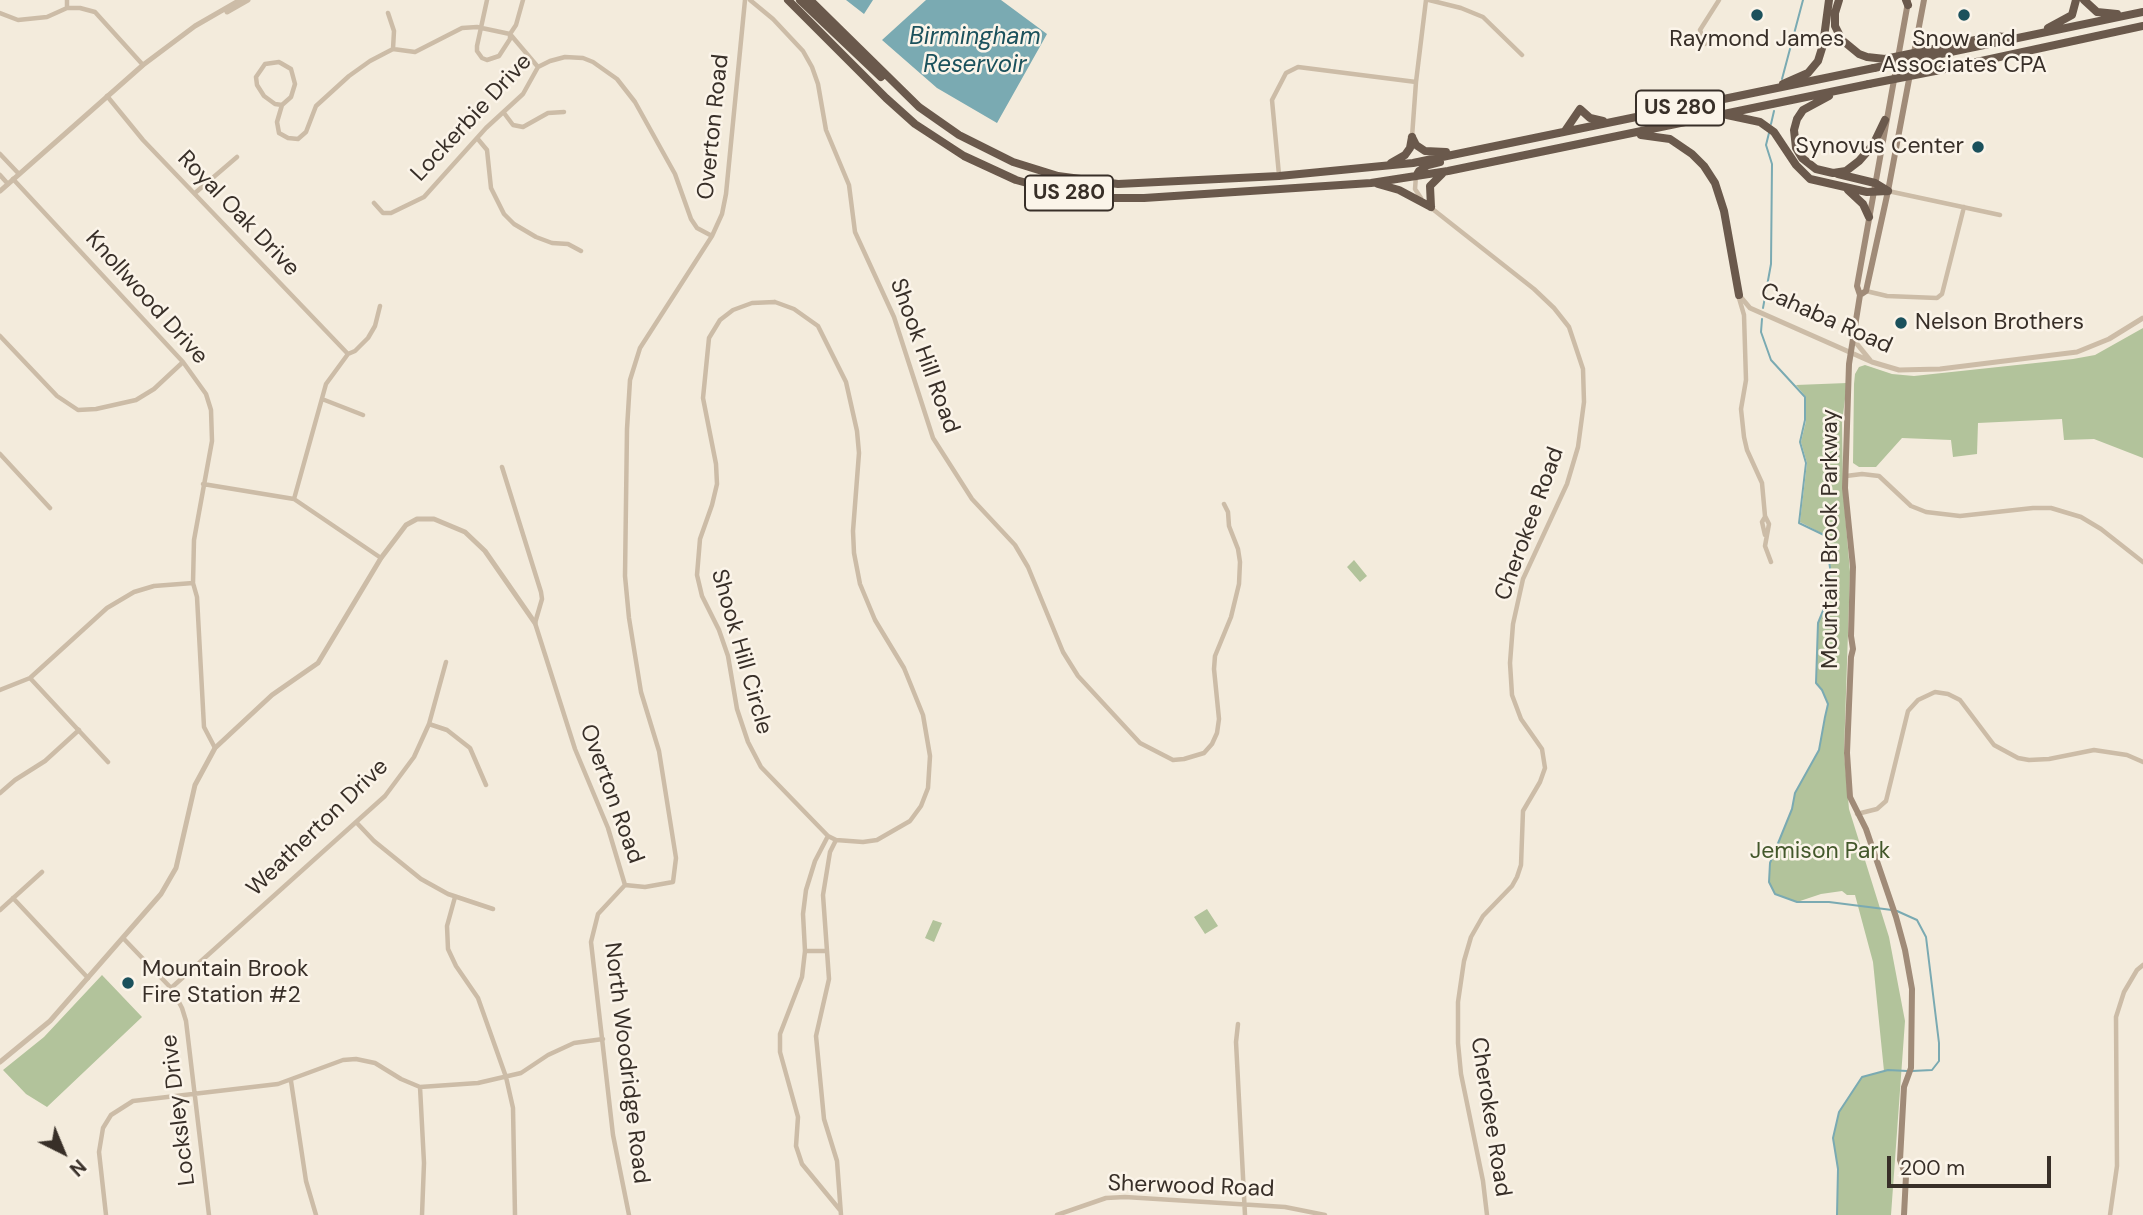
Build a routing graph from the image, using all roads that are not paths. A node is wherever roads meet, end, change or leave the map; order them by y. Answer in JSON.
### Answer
{"nodes":[{"id":1,"x":67,"y":0,"type":"edge"},
{"id":2,"x":240,"y":0,"type":"edge"},
{"id":3,"x":248,"y":0,"type":"edge"},
{"id":4,"x":487,"y":0,"type":"edge"},
{"id":5,"x":523,"y":0,"type":"edge"},
{"id":6,"x":745,"y":0,"type":"edge"},
{"id":7,"x":750,"y":0,"type":"edge"},
{"id":8,"x":788,"y":0,"type":"edge"},
{"id":9,"x":800,"y":0,"type":"edge"},
{"id":10,"x":810,"y":0,"type":"edge"},
{"id":11,"x":1427,"y":0,"type":"edge"},
{"id":12,"x":1719,"y":0,"type":"edge"},
{"id":13,"x":1829,"y":0,"type":"edge"},
{"id":14,"x":1924,"y":0,"type":"edge"},
{"id":15,"x":2076,"y":0,"type":"edge"},
{"id":16,"x":2084,"y":0,"type":"edge"},
{"id":17,"x":1907,"y":2,"type":"edge"},
{"id":18,"x":1834,"y":7,"type":"edge"},
{"id":19,"x":67,"y":8,"type":"junction"},
{"id":20,"x":2143,"y":12,"type":"edge"},
{"id":21,"x":0,"y":13,"type":"edge"},
{"id":22,"x":388,"y":13,"type":"dead end"},
{"id":23,"x":2126,"y":15,"type":"junction"},
{"id":24,"x":195,"y":26,"type":"junction"},
{"id":25,"x":2143,"y":26,"type":"edge"},
{"id":26,"x":482,"y":29,"type":"junction"},
{"id":27,"x":510,"y":34,"type":"junction"},
{"id":28,"x":2035,"y":34,"type":"junction"},
{"id":29,"x":1705,"y":44,"type":"dead end"},
{"id":30,"x":393,"y":49,"type":"junction"},
{"id":31,"x":1937,"y":51,"type":"junction"},
{"id":32,"x":1522,"y":55,"type":"dead end"},
{"id":33,"x":143,"y":65,"type":"junction"},
{"id":34,"x":538,"y":67,"type":"junction"},
{"id":35,"x":1416,"y":82,"type":"junction"},
{"id":36,"x":1847,"y":89,"type":"junction"},
{"id":37,"x":1763,"y":92,"type":"junction"},
{"id":38,"x":107,"y":95,"type":"junction"},
{"id":39,"x":282,"y":105,"type":"junction"},
{"id":40,"x":919,"y":107,"type":"junction"},
{"id":41,"x":564,"y":112,"type":"dead end"},
{"id":42,"x":504,"y":113,"type":"junction"},
{"id":43,"x":1724,"y":114,"type":"junction"},
{"id":44,"x":1885,"y":120,"type":"junction"},
{"id":45,"x":1609,"y":122,"type":"junction"},
{"id":46,"x":1564,"y":131,"type":"junction"},
{"id":47,"x":1624,"y":135,"type":"junction"},
{"id":48,"x":1540,"y":136,"type":"junction"},
{"id":49,"x":1412,"y":137,"type":"junction"},
{"id":50,"x":477,"y":138,"type":"junction"},
{"id":51,"x":1470,"y":151,"type":"junction"},
{"id":52,"x":0,"y":154,"type":"edge"},
{"id":53,"x":237,"y":157,"type":"dead end"},
{"id":54,"x":1386,"y":165,"type":"junction"},
{"id":55,"x":1448,"y":171,"type":"junction"},
{"id":56,"x":1833,"y":173,"type":"junction"},
{"id":57,"x":19,"y":174,"type":"junction"},
{"id":58,"x":0,"y":175,"type":"edge"},
{"id":59,"x":1279,"y":176,"type":"junction"},
{"id":60,"x":1416,"y":176,"type":"junction"},
{"id":61,"x":10,"y":182,"type":"junction"},
{"id":62,"x":1371,"y":183,"type":"junction"},
{"id":63,"x":1875,"y":183,"type":"junction"},
{"id":64,"x":1846,"y":189,"type":"junction"},
{"id":65,"x":0,"y":191,"type":"edge"},
{"id":66,"x":1888,"y":191,"type":"junction"},
{"id":67,"x":195,"y":193,"type":"junction"},
{"id":68,"x":1873,"y":193,"type":"junction"},
{"id":69,"x":374,"y":203,"type":"dead end"},
{"id":70,"x":1431,"y":207,"type":"junction"},
{"id":71,"x":1964,"y":207,"type":"junction"},
{"id":72,"x":2000,"y":215,"type":"dead end"},
{"id":73,"x":1869,"y":217,"type":"junction"},
{"id":74,"x":712,"y":236,"type":"junction"},
{"id":75,"x":581,"y":251,"type":"dead end"},
{"id":76,"x":1863,"y":293,"type":"junction"},
{"id":77,"x":1739,"y":295,"type":"junction"},
{"id":78,"x":380,"y":306,"type":"dead end"},
{"id":79,"x":2143,"y":318,"type":"edge"},
{"id":80,"x":1854,"y":331,"type":"junction"},
{"id":81,"x":0,"y":336,"type":"edge"},
{"id":82,"x":1851,"y":353,"type":"junction"},
{"id":83,"x":348,"y":354,"type":"junction"},
{"id":84,"x":183,"y":362,"type":"junction"},
{"id":85,"x":1872,"y":362,"type":"junction"},
{"id":86,"x":322,"y":399,"type":"junction"},
{"id":87,"x":363,"y":415,"type":"dead end"},
{"id":88,"x":0,"y":454,"type":"edge"},
{"id":89,"x":502,"y":467,"type":"dead end"},
{"id":90,"x":1846,"y":476,"type":"junction"},
{"id":91,"x":203,"y":484,"type":"junction"},
{"id":92,"x":294,"y":499,"type":"junction"},
{"id":93,"x":1224,"y":504,"type":"dead end"},
{"id":94,"x":50,"y":508,"type":"dead end"},
{"id":95,"x":381,"y":558,"type":"junction"},
{"id":96,"x":1771,"y":562,"type":"dead end"},
{"id":97,"x":2143,"y":562,"type":"edge"},
{"id":98,"x":193,"y":583,"type":"junction"},
{"id":99,"x":535,"y":623,"type":"junction"},
{"id":100,"x":446,"y":662,"type":"dead end"},
{"id":101,"x":30,"y":678,"type":"junction"},
{"id":102,"x":0,"y":690,"type":"edge"},
{"id":103,"x":429,"y":724,"type":"junction"},
{"id":104,"x":79,"y":730,"type":"junction"},
{"id":105,"x":215,"y":748,"type":"junction"},
{"id":106,"x":108,"y":762,"type":"dead end"},
{"id":107,"x":2143,"y":762,"type":"edge"},
{"id":108,"x":486,"y":785,"type":"dead end"},
{"id":109,"x":0,"y":793,"type":"edge"},
{"id":110,"x":1857,"y":814,"type":"junction"},
{"id":111,"x":356,"y":822,"type":"junction"},
{"id":112,"x":828,"y":836,"type":"junction"},
{"id":113,"x":836,"y":840,"type":"junction"},
{"id":114,"x":42,"y":872,"type":"dead end"},
{"id":115,"x":625,"y":885,"type":"junction"},
{"id":116,"x":456,"y":897,"type":"junction"},
{"id":117,"x":13,"y":898,"type":"junction"},
{"id":118,"x":494,"y":909,"type":"dead end"},
{"id":119,"x":0,"y":910,"type":"edge"},
{"id":120,"x":124,"y":939,"type":"junction"},
{"id":121,"x":827,"y":950,"type":"junction"},
{"id":122,"x":805,"y":951,"type":"junction"},
{"id":123,"x":2143,"y":965,"type":"edge"},
{"id":124,"x":88,"y":978,"type":"junction"},
{"id":125,"x":170,"y":989,"type":"junction"},
{"id":126,"x":1238,"y":1024,"type":"dead end"},
{"id":127,"x":603,"y":1039,"type":"junction"},
{"id":128,"x":0,"y":1062,"type":"edge"},
{"id":129,"x":506,"y":1077,"type":"junction"},
{"id":130,"x":291,"y":1081,"type":"junction"},
{"id":131,"x":420,"y":1087,"type":"junction"},
{"id":132,"x":195,"y":1092,"type":"junction"},
{"id":133,"x":1245,"y":1205,"type":"junction"},
{"id":134,"x":840,"y":1213,"type":"edge"},
{"id":135,"x":106,"y":1215,"type":"edge"},
{"id":136,"x":209,"y":1215,"type":"edge"},
{"id":137,"x":316,"y":1215,"type":"edge"},
{"id":138,"x":422,"y":1215,"type":"edge"},
{"id":139,"x":515,"y":1215,"type":"edge"},
{"id":140,"x":629,"y":1215,"type":"edge"},
{"id":141,"x":1057,"y":1215,"type":"edge"},
{"id":142,"x":1245,"y":1215,"type":"edge"},
{"id":143,"x":1325,"y":1215,"type":"edge"},
{"id":144,"x":1487,"y":1215,"type":"edge"},
{"id":145,"x":1904,"y":1215,"type":"edge"},
{"id":146,"x":2110,"y":1215,"type":"edge"}],
"edges":[{"from":1,"to":19,"type":"street"},
{"from":2,"to":24,"type":"street"},
{"from":3,"to":24,"type":"street"},
{"from":4,"to":26,"type":"street"},
{"from":5,"to":27,"type":"street"},
{"from":6,"to":74,"type":"street","name":"Overton Road"},
{"from":7,"to":93,"type":"street","name":"Shook Hill Road"},
{"from":8,"to":62,"type":"highway","number":"US 280"},
{"from":9,"to":40,"type":"highway"},
{"from":10,"to":40,"type":"highway","number":"US 280"},
{"from":11,"to":32,"type":"street"},
{"from":11,"to":35,"type":"street"},
{"from":12,"to":29,"type":"street"},
{"from":13,"to":18,"type":"highway"},
{"from":14,"to":66,"type":"main road"},
{"from":15,"to":28,"type":"highway"},
{"from":16,"to":23,"type":"highway"},
{"from":17,"to":44,"type":"main road"},
{"from":18,"to":31,"type":"highway","bridge":true},
{"from":18,"to":37,"type":"highway"},
{"from":19,"to":21,"type":"street"},
{"from":19,"to":33,"type":"street"},
{"from":20,"to":23,"type":"highway"},
{"from":22,"to":30,"type":"street"},
{"from":23,"to":28,"type":"highway"},
{"from":24,"to":33,"type":"street"},
{"from":25,"to":36,"type":"highway","number":"US 280","bridge":true},
{"from":26,"to":27,"type":"street"},
{"from":26,"to":27,"type":"street"},
{"from":26,"to":30,"type":"street"},
{"from":27,"to":34,"type":"street"},
{"from":28,"to":31,"type":"highway"},
{"from":30,"to":39,"type":"street"},
{"from":31,"to":37,"type":"highway","number":"US 280","bridge":true},
{"from":33,"to":38,"type":"street"},
{"from":34,"to":42,"type":"street","name":"Lockerbie Drive"},
{"from":34,"to":74,"type":"street","name":"Lockerbie Drive"},
{"from":35,"to":49,"type":"street"},
{"from":35,"to":59,"type":"street"},
{"from":36,"to":43,"type":"highway","number":"US 280"},
{"from":36,"to":56,"type":"highway"},
{"from":37,"to":45,"type":"highway","number":"US 280"},
{"from":38,"to":57,"type":"street"},
{"from":38,"to":67,"type":"street","name":"Royal Oak Drive"},
{"from":39,"to":39,"type":"street"},
{"from":40,"to":59,"type":"highway","number":"US 280"},
{"from":41,"to":42,"type":"street"},
{"from":42,"to":50,"type":"street","name":"Lockerbie Drive"},
{"from":43,"to":47,"type":"highway","number":"US 280"},
{"from":43,"to":64,"type":"highway"},
{"from":44,"to":56,"type":"highway"},
{"from":44,"to":63,"type":"main road"},
{"from":45,"to":46,"type":"highway","number":"US 280"},
{"from":45,"to":46,"type":"highway"},
{"from":46,"to":48,"type":"highway","number":"US 280"},
{"from":47,"to":55,"type":"highway","number":"US 280"},
{"from":47,"to":77,"type":"highway"},
{"from":48,"to":51,"type":"highway","number":"US 280"},
{"from":48,"to":60,"type":"highway"},
{"from":49,"to":51,"type":"highway"},
{"from":49,"to":54,"type":"highway"},
{"from":50,"to":69,"type":"street","name":"Lockerbie Drive"},
{"from":50,"to":75,"type":"street"},
{"from":51,"to":54,"type":"highway","number":"US 280"},
{"from":52,"to":57,"type":"street"},
{"from":53,"to":67,"type":"street"},
{"from":54,"to":59,"type":"highway","number":"US 280"},
{"from":55,"to":60,"type":"highway","number":"US 280"},
{"from":55,"to":70,"type":"highway"},
{"from":56,"to":63,"type":"highway"},
{"from":57,"to":61,"type":"street"},
{"from":58,"to":61,"type":"street","name":"Knollwood Drive"},
{"from":60,"to":62,"type":"highway","number":"US 280"},
{"from":60,"to":70,"type":"street","name":"Cherokee Road"},
{"from":61,"to":65,"type":"street"},
{"from":61,"to":84,"type":"street","name":"Knollwood Drive"},
{"from":62,"to":70,"type":"highway"},
{"from":63,"to":66,"type":"highway"},
{"from":63,"to":68,"type":"main road"},
{"from":64,"to":68,"type":"highway"},
{"from":64,"to":73,"type":"highway"},
{"from":66,"to":68,"type":"highway"},
{"from":66,"to":71,"type":"street"},
{"from":66,"to":76,"type":"main road"},
{"from":67,"to":83,"type":"street","name":"Royal Oak Drive"},
{"from":68,"to":73,"type":"main road"},
{"from":70,"to":144,"type":"street","name":"Cherokee Road"},
{"from":71,"to":72,"type":"street"},
{"from":71,"to":76,"type":"street"},
{"from":73,"to":76,"type":"main road"},
{"from":74,"to":115,"type":"street","name":"Overton Road"},
{"from":76,"to":80,"type":"main road","name":"Mountain Brook Parkway"},
{"from":77,"to":82,"type":"street","name":"Cahaba Road"},
{"from":77,"to":96,"type":"street"},
{"from":78,"to":83,"type":"street"},
{"from":79,"to":85,"type":"street","name":"Cahaba Road"},
{"from":80,"to":82,"type":"main road","name":"Mountain Brook Parkway"},
{"from":80,"to":85,"type":"street"},
{"from":81,"to":84,"type":"street"},
{"from":82,"to":85,"type":"street","name":"Cahaba Road"},
{"from":82,"to":90,"type":"main road","name":"Mountain Brook Parkway"},
{"from":83,"to":86,"type":"street"},
{"from":84,"to":91,"type":"street","name":"Knollwood Drive"},
{"from":86,"to":87,"type":"street"},
{"from":86,"to":92,"type":"street"},
{"from":88,"to":94,"type":"street"},
{"from":89,"to":99,"type":"street"},
{"from":90,"to":97,"type":"street"},
{"from":90,"to":110,"type":"main road","name":"Mountain Brook Parkway"},
{"from":91,"to":92,"type":"street"},
{"from":91,"to":98,"type":"street","name":"Knollwood Drive"},
{"from":92,"to":95,"type":"street"},
{"from":95,"to":99,"type":"street","name":"Overton Road"},
{"from":95,"to":105,"type":"street","name":"Overton Road"},
{"from":98,"to":101,"type":"street"},
{"from":98,"to":105,"type":"street","name":"Knollwood Drive"},
{"from":99,"to":115,"type":"street","name":"Overton Road"},
{"from":100,"to":103,"type":"street","name":"Weatherton Drive"},
{"from":101,"to":102,"type":"street"},
{"from":101,"to":104,"type":"street"},
{"from":103,"to":108,"type":"street"},
{"from":103,"to":111,"type":"street","name":"Weatherton Drive"},
{"from":104,"to":106,"type":"street"},
{"from":104,"to":109,"type":"street"},
{"from":105,"to":120,"type":"street","name":"Overton Road"},
{"from":107,"to":110,"type":"street"},
{"from":110,"to":145,"type":"main road","name":"Mountain Brook Parkway"},
{"from":111,"to":116,"type":"street"},
{"from":111,"to":125,"type":"street","name":"Weatherton Drive"},
{"from":112,"to":113,"type":"street","name":"Shook Hill Circle"},
{"from":112,"to":113,"type":"street","name":"Shook Hill Circle"},
{"from":112,"to":122,"type":"street"},
{"from":113,"to":121,"type":"street"},
{"from":114,"to":117,"type":"street"},
{"from":115,"to":127,"type":"street","name":"North Woodridge Road"},
{"from":116,"to":118,"type":"street"},
{"from":116,"to":129,"type":"street"},
{"from":117,"to":119,"type":"street"},
{"from":117,"to":124,"type":"street"},
{"from":120,"to":124,"type":"street","name":"Overton Road"},
{"from":120,"to":125,"type":"street","name":"Locksley Drive"},
{"from":121,"to":122,"type":"street"},
{"from":121,"to":134,"type":"street"},
{"from":122,"to":134,"type":"street"},
{"from":123,"to":146,"type":"street"},
{"from":124,"to":128,"type":"street","name":"Overton Road"},
{"from":125,"to":132,"type":"street","name":"Locksley Drive"},
{"from":126,"to":133,"type":"street"},
{"from":127,"to":129,"type":"street"},
{"from":127,"to":140,"type":"street","name":"North Woodridge Road"},
{"from":129,"to":131,"type":"street"},
{"from":129,"to":139,"type":"street"},
{"from":130,"to":131,"type":"street"},
{"from":130,"to":132,"type":"street"},
{"from":130,"to":137,"type":"street"},
{"from":131,"to":138,"type":"street"},
{"from":132,"to":135,"type":"street"},
{"from":132,"to":136,"type":"street","name":"Locksley Drive"},
{"from":133,"to":141,"type":"street","name":"Sherwood Road"},
{"from":133,"to":142,"type":"street"},
{"from":133,"to":143,"type":"street","name":"Sherwood Road"}]}
